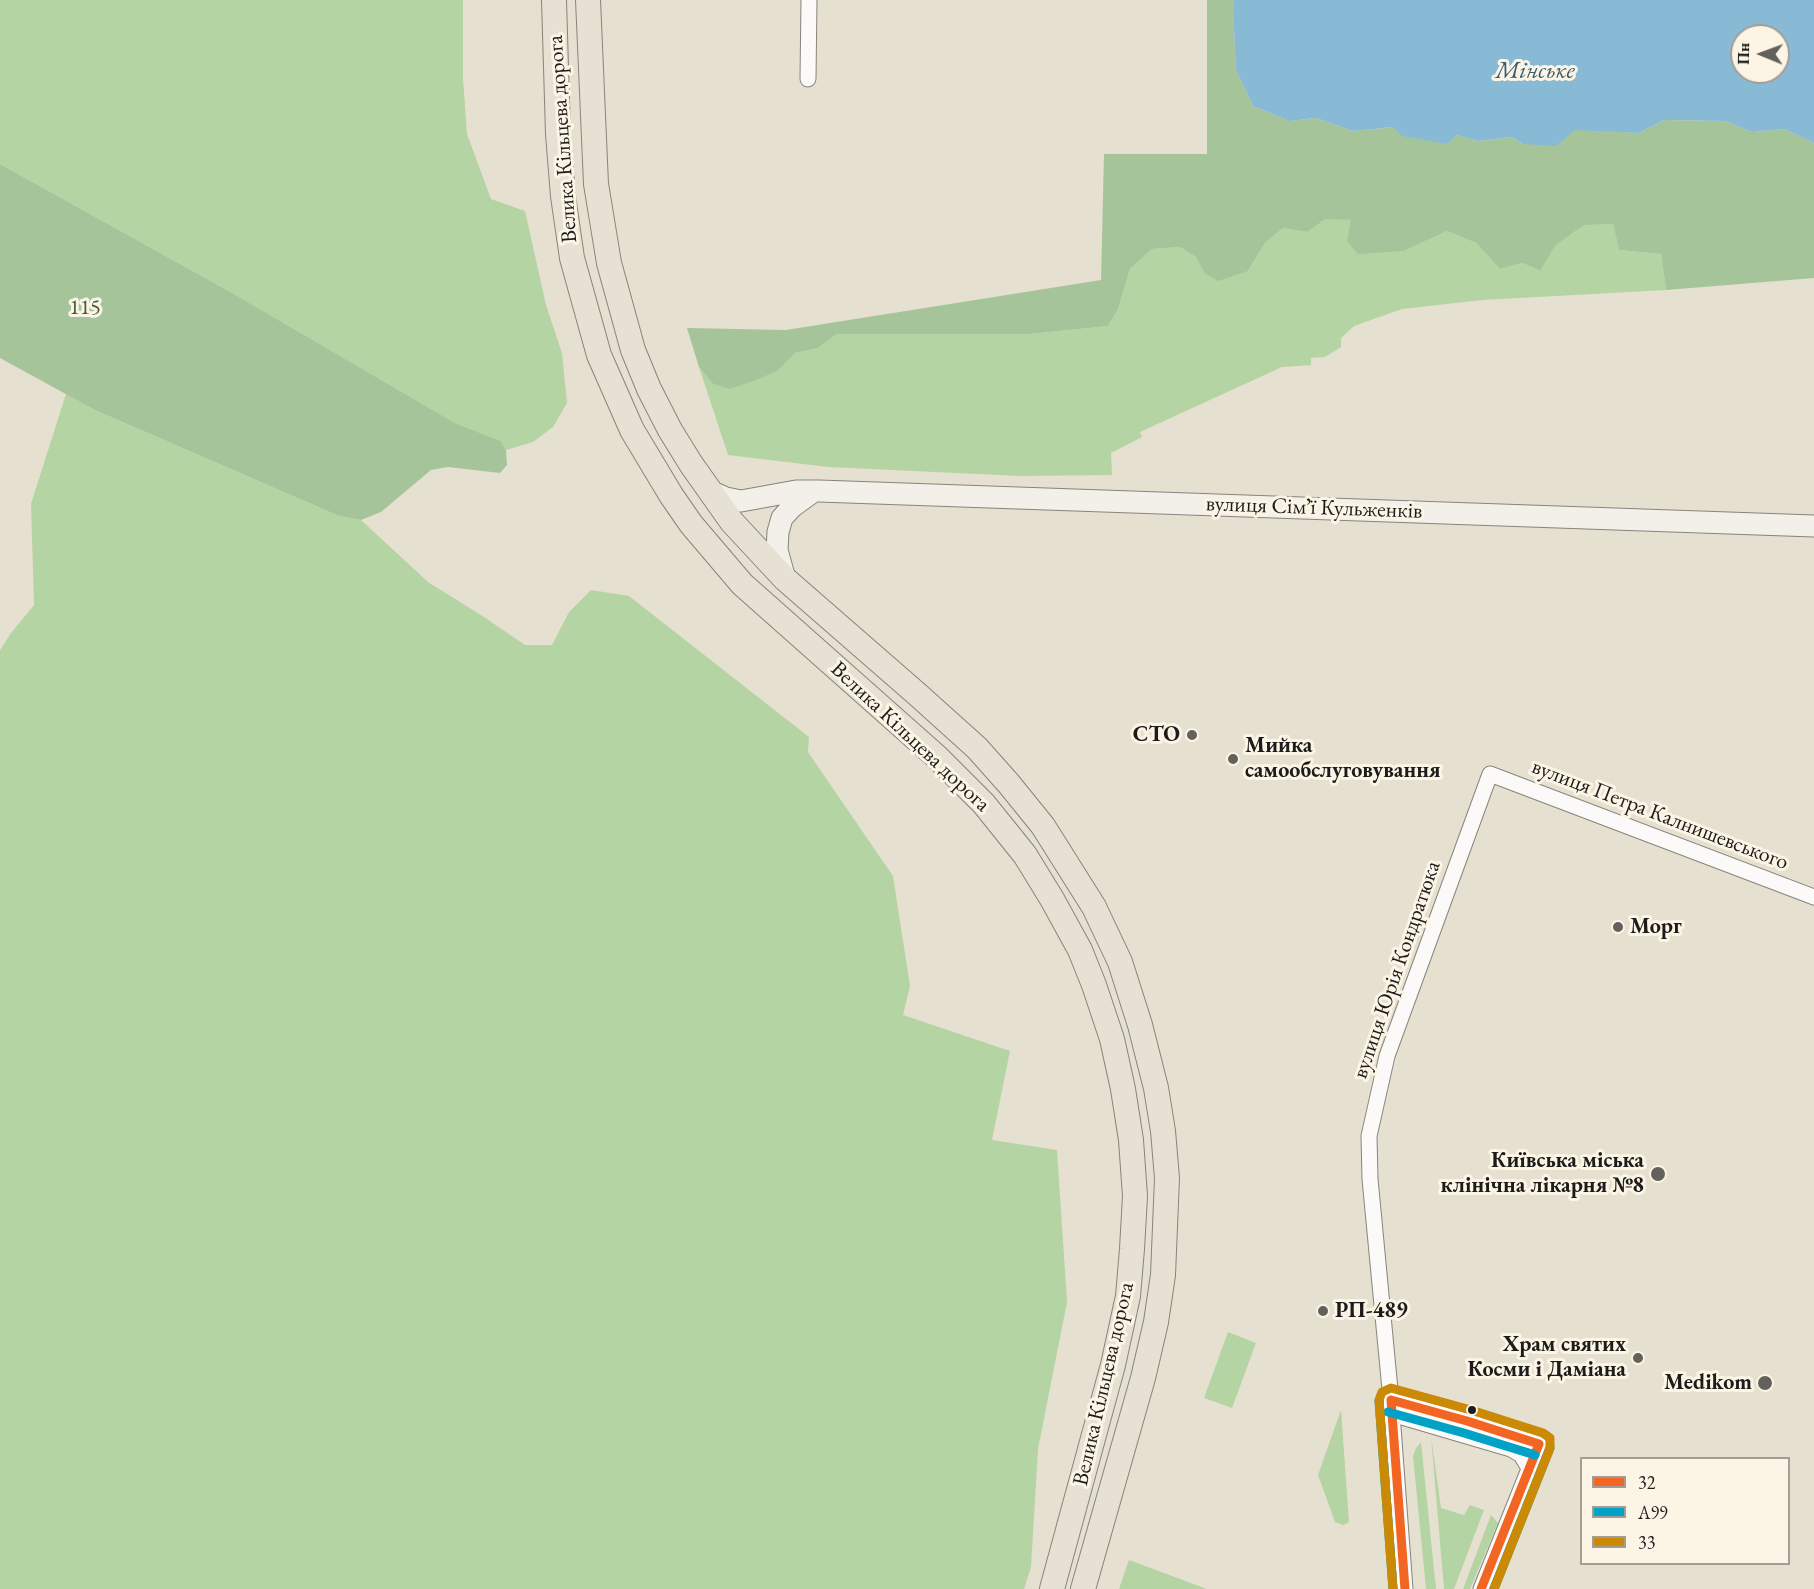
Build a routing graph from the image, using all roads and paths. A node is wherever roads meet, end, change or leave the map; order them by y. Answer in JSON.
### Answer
{"nodes":[{"id":1,"x":554,"y":0,"type":"edge"},
{"id":2,"x":588,"y":0,"type":"edge"},
{"id":3,"x":809,"y":0,"type":"edge"},
{"id":4,"x":808,"y":79,"type":"dead end"},
{"id":5,"x":710,"y":491,"type":"junction"},
{"id":6,"x":814,"y":491,"type":"junction"},
{"id":7,"x":1814,"y":526,"type":"edge"},
{"id":8,"x":785,"y":579,"type":"junction"},
{"id":9,"x":1490,"y":774,"type":"joint"},
{"id":10,"x":1814,"y":897,"type":"edge"},
{"id":11,"x":1392,"y":1407,"type":"junction"},
{"id":12,"x":1529,"y":1468,"type":"junction"},
{"id":13,"x":1052,"y":1589,"type":"edge"},
{"id":14,"x":1083,"y":1589,"type":"edge"},
{"id":15,"x":1405,"y":1589,"type":"edge"},
{"id":16,"x":1481,"y":1589,"type":"edge"}],
"edges":[{"from":1,"to":13,"type":"main road","name":"Велика Кільцева дорога"},
{"from":2,"to":5,"type":"main road","name":"Велика Кільцева дорога"},
{"from":3,"to":4,"type":"street"},
{"from":5,"to":6,"type":"main road","name":"вулиця Сімʼї Кульженків"},
{"from":5,"to":8,"type":"main road","name":"Велика Кільцева дорога"},
{"from":6,"to":7,"type":"main road","name":"вулиця Сімʼї Кульженків"},
{"from":6,"to":8,"type":"main road"},
{"from":8,"to":14,"type":"main road","name":"Велика Кільцева дорога"},
{"from":9,"to":10,"type":"street","name":"вулиця Петра Калнишевського"},
{"from":9,"to":11,"type":"street","name":"вулиця Юрія Кондратюка"},
{"from":11,"to":12,"type":"street"},
{"from":11,"to":12,"type":"street"},
{"from":11,"to":15,"type":"street","name":"вулиця Юрія Кондратюка"},
{"from":12,"to":16,"type":"street"}]}
